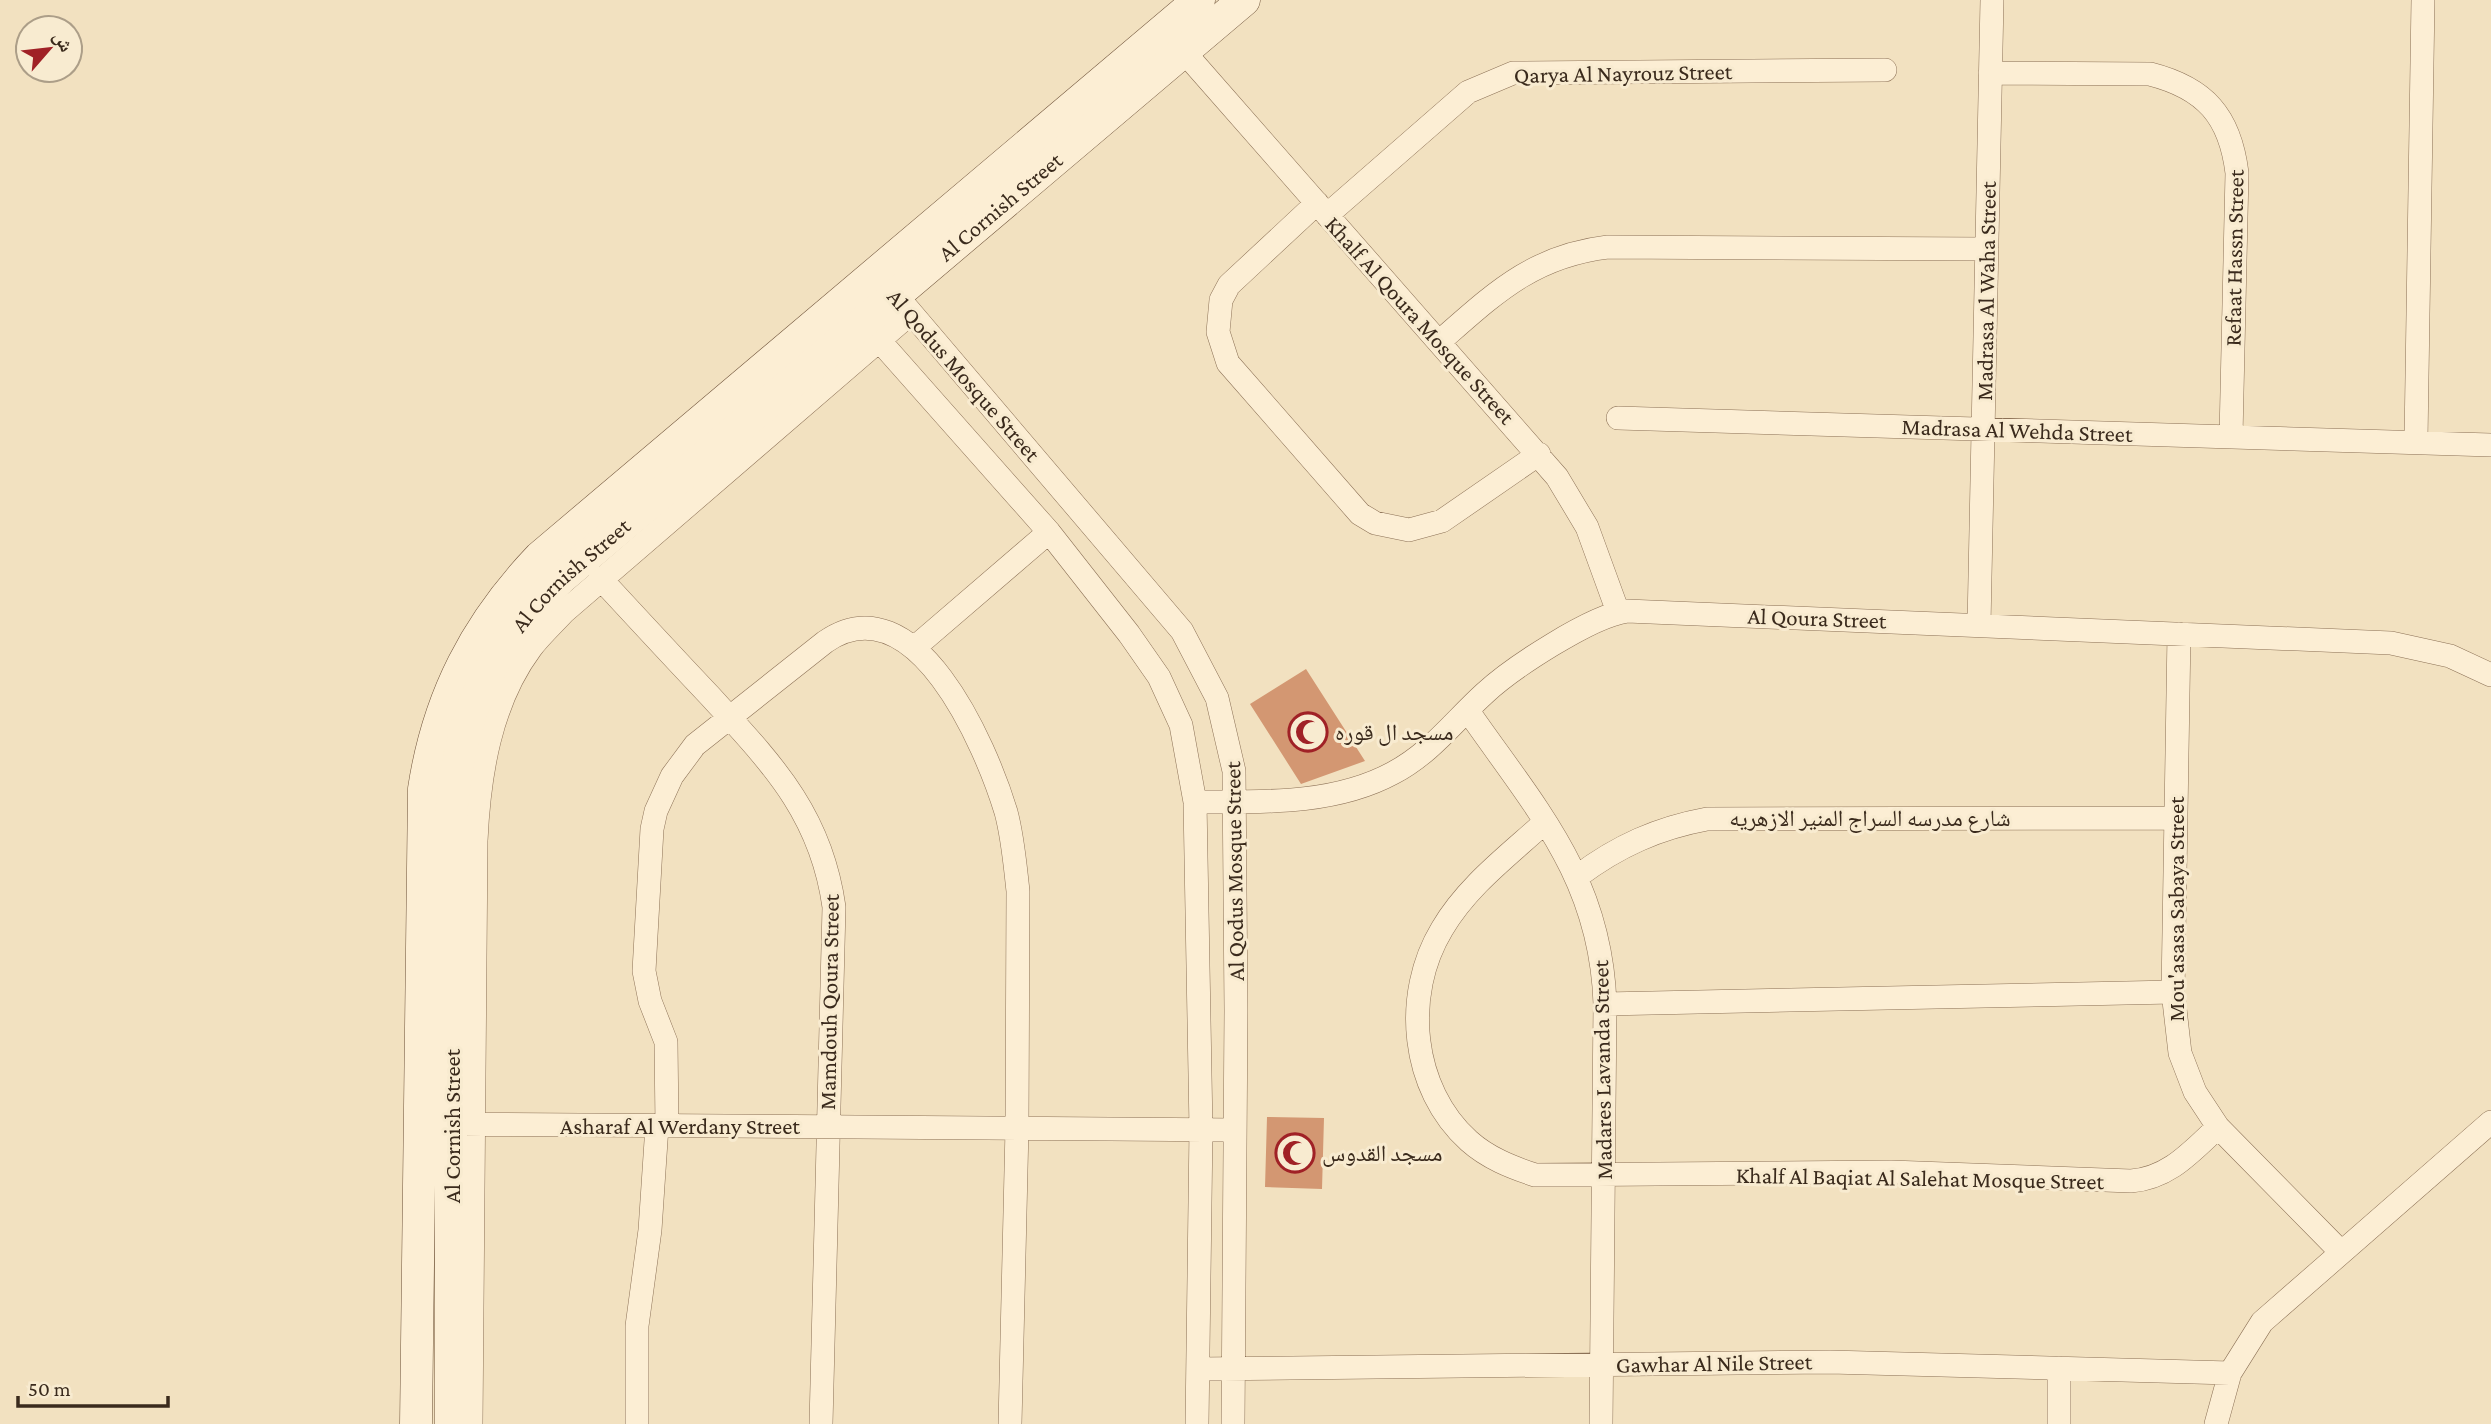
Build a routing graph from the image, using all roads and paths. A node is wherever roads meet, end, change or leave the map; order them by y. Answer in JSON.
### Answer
{"nodes":[{"id":1,"x":1199,"y":0,"type":"edge"},
{"id":2,"x":1244,"y":0,"type":"edge"},
{"id":3,"x":1992,"y":0,"type":"edge"},
{"id":4,"x":2423,"y":0,"type":"edge"},
{"id":5,"x":1185,"y":53,"type":"junction"},
{"id":6,"x":1885,"y":70,"type":"dead end"},
{"id":7,"x":1990,"y":73,"type":"junction"},
{"id":8,"x":1322,"y":209,"type":"junction"},
{"id":9,"x":1987,"y":248,"type":"junction"},
{"id":10,"x":895,"y":294,"type":"junction"},
{"id":11,"x":863,"y":322,"type":"junction"},
{"id":12,"x":1439,"y":342,"type":"junction"},
{"id":13,"x":1618,"y":418,"type":"dead end"},
{"id":14,"x":1983,"y":429,"type":"junction"},
{"id":15,"x":2231,"y":436,"type":"junction"},
{"id":16,"x":2416,"y":440,"type":"junction"},
{"id":17,"x":2491,"y":445,"type":"edge"},
{"id":18,"x":1539,"y":454,"type":"junction"},
{"id":19,"x":1049,"y":533,"type":"junction"},
{"id":20,"x":600,"y":578,"type":"junction"},
{"id":21,"x":1618,"y":612,"type":"junction"},
{"id":22,"x":1979,"y":625,"type":"junction"},
{"id":23,"x":2179,"y":634,"type":"junction"},
{"id":24,"x":914,"y":648,"type":"junction"},
{"id":25,"x":2491,"y":675,"type":"edge"},
{"id":26,"x":1468,"y":711,"type":"junction"},
{"id":27,"x":729,"y":717,"type":"junction"},
{"id":28,"x":1195,"y":802,"type":"junction"},
{"id":29,"x":1234,"y":802,"type":"junction"},
{"id":30,"x":2176,"y":818,"type":"junction"},
{"id":31,"x":1545,"y":822,"type":"junction"},
{"id":32,"x":1578,"y":876,"type":"junction"},
{"id":33,"x":2173,"y":992,"type":"junction"},
{"id":34,"x":1605,"y":1004,"type":"junction"},
{"id":35,"x":2491,"y":1122,"type":"edge"},
{"id":36,"x":419,"y":1124,"type":"junction"},
{"id":37,"x":463,"y":1124,"type":"junction"},
{"id":38,"x":662,"y":1126,"type":"junction"},
{"id":39,"x":827,"y":1127,"type":"junction"},
{"id":40,"x":2218,"y":1127,"type":"junction"},
{"id":41,"x":1017,"y":1128,"type":"junction"},
{"id":42,"x":1201,"y":1129,"type":"junction"},
{"id":43,"x":1235,"y":1129,"type":"junction"},
{"id":44,"x":1603,"y":1177,"type":"junction"},
{"id":45,"x":2340,"y":1251,"type":"junction"},
{"id":46,"x":1601,"y":1364,"type":"junction"},
{"id":47,"x":1233,"y":1368,"type":"junction"},
{"id":48,"x":2060,"y":1368,"type":"junction"},
{"id":49,"x":1198,"y":1369,"type":"junction"},
{"id":50,"x":2230,"y":1373,"type":"junction"},
{"id":51,"x":416,"y":1424,"type":"edge"},
{"id":52,"x":451,"y":1424,"type":"edge"},
{"id":53,"x":471,"y":1424,"type":"edge"},
{"id":54,"x":637,"y":1424,"type":"edge"},
{"id":55,"x":821,"y":1424,"type":"edge"},
{"id":56,"x":1010,"y":1424,"type":"edge"},
{"id":57,"x":1197,"y":1424,"type":"edge"},
{"id":58,"x":1233,"y":1424,"type":"edge"},
{"id":59,"x":1601,"y":1424,"type":"edge"},
{"id":60,"x":2059,"y":1424,"type":"edge"},
{"id":61,"x":2216,"y":1424,"type":"edge"}],
"edges":[{"from":1,"to":10,"type":"street","name":"Al Cornish Street"},
{"from":2,"to":5,"type":"street","name":"Al Cornish Street"},
{"from":3,"to":7,"type":"street","name":"Madrasa Al Waha Street"},
{"from":4,"to":16,"type":"street"},
{"from":5,"to":8,"type":"street","name":"Khalf Al Qoura Mosque Street"},
{"from":5,"to":10,"type":"street","name":"Al Cornish Street"},
{"from":6,"to":8,"type":"street","name":"Qarya Al Nayrouz Street"},
{"from":7,"to":9,"type":"street","name":"Madrasa Al Waha Street"},
{"from":7,"to":15,"type":"street","name":"Refaat Hassn Street"},
{"from":8,"to":12,"type":"street","name":"Khalf Al Qoura Mosque Street"},
{"from":8,"to":18,"type":"street","name":"Qarya Al Nayrouz Street"},
{"from":9,"to":12,"type":"street"},
{"from":9,"to":14,"type":"street","name":"Madrasa Al Waha Street"},
{"from":10,"to":11,"type":"street","name":"Al Cornish Street"},
{"from":10,"to":29,"type":"street","name":"Al Qodus Mosque Street"},
{"from":11,"to":19,"type":"street","name":"Al Qodus Mosque Street"},
{"from":11,"to":20,"type":"street"},
{"from":11,"to":36,"type":"street","name":"Al Cornish Street"},
{"from":11,"to":37,"type":"street","name":"Al Cornish Street"},
{"from":12,"to":18,"type":"street","name":"Khalf Al Qoura Mosque Street"},
{"from":13,"to":14,"type":"street","name":"Madrasa Al Wehda Street"},
{"from":14,"to":15,"type":"street","name":"Madrasa Al Wehda Street"},
{"from":14,"to":22,"type":"street","name":"Madrasa Al Waha Street"},
{"from":15,"to":16,"type":"street","name":"Madrasa Al Wehda Street"},
{"from":16,"to":17,"type":"street","name":"Madrasa Al Wehda Street"},
{"from":18,"to":21,"type":"street","name":"Khalf Al Qoura Mosque Street"},
{"from":19,"to":24,"type":"street"},
{"from":19,"to":28,"type":"street","name":"Al Qodus Mosque Street"},
{"from":20,"to":27,"type":"street","name":"Mamdouh Qoura Street"},
{"from":20,"to":37,"type":"street"},
{"from":21,"to":22,"type":"street","name":"Al Qoura Street"},
{"from":21,"to":26,"type":"street","name":"Al Qoura Street"},
{"from":22,"to":23,"type":"street","name":"Al Qoura Street"},
{"from":23,"to":25,"type":"street","name":"Al Qoura Street"},
{"from":23,"to":30,"type":"street","name":"Mou'asasa Sabaya Street"},
{"from":24,"to":27,"type":"street"},
{"from":24,"to":41,"type":"street"},
{"from":26,"to":29,"type":"street","name":"Al Qoura Street"},
{"from":26,"to":31,"type":"street","name":"Madares Lavanda Street"},
{"from":27,"to":38,"type":"street"},
{"from":27,"to":39,"type":"street","name":"Mamdouh Qoura Street"},
{"from":28,"to":29,"type":"street","name":"Al Qoura Street"},
{"from":28,"to":42,"type":"street","name":"Al Qodus Mosque Street"},
{"from":29,"to":43,"type":"street","name":"Al Qodus Mosque Street"},
{"from":30,"to":32,"type":"street","name":"شارع مدرسه السراج المنير الازهريه"},
{"from":30,"to":33,"type":"street","name":"Mou'asasa Sabaya Street"},
{"from":31,"to":32,"type":"street","name":"Madares Lavanda Street"},
{"from":31,"to":44,"type":"street","name":"Khalf Al Baqiat Al Salehat Mosque Street"},
{"from":32,"to":34,"type":"street","name":"Madares Lavanda Street"},
{"from":33,"to":34,"type":"street"},
{"from":33,"to":40,"type":"street","name":"Mou'asasa Sabaya Street"},
{"from":34,"to":44,"type":"street","name":"Madares Lavanda Street"},
{"from":35,"to":45,"type":"street"},
{"from":36,"to":37,"type":"street","name":"Asharaf Al Werdany Street"},
{"from":36,"to":51,"type":"street","name":"Al Cornish Street"},
{"from":37,"to":38,"type":"street","name":"Asharaf Al Werdany Street"},
{"from":37,"to":52,"type":"street","name":"Al Cornish Street"},
{"from":37,"to":53,"type":"street"},
{"from":38,"to":39,"type":"street","name":"Asharaf Al Werdany Street"},
{"from":38,"to":54,"type":"street"},
{"from":39,"to":41,"type":"street","name":"Asharaf Al Werdany Street"},
{"from":39,"to":55,"type":"street","name":"Mamdouh Qoura Street"},
{"from":40,"to":44,"type":"street","name":"Khalf Al Baqiat Al Salehat Mosque Street"},
{"from":40,"to":45,"type":"street","name":"Mou'asasa Sabaya Street"},
{"from":41,"to":42,"type":"street","name":"Asharaf Al Werdany Street"},
{"from":41,"to":56,"type":"street"},
{"from":42,"to":43,"type":"street","name":"Asharaf Al Werdany Street"},
{"from":42,"to":49,"type":"street","name":"Al Qodus Mosque Street"},
{"from":43,"to":47,"type":"street","name":"Al Qodus Mosque Street"},
{"from":44,"to":46,"type":"street","name":"Madares Lavanda Street"},
{"from":45,"to":50,"type":"street"},
{"from":46,"to":47,"type":"street","name":"Gawhar Al Nile Street"},
{"from":46,"to":48,"type":"street","name":"Gawhar Al Nile Street"},
{"from":46,"to":59,"type":"street","name":"Madares Lavanda Street"},
{"from":47,"to":49,"type":"street","name":"Gawhar Al Nile Street"},
{"from":47,"to":58,"type":"street","name":"Al Qodus Mosque Street"},
{"from":48,"to":50,"type":"street","name":"Gawhar Al Nile Street"},
{"from":48,"to":60,"type":"street"},
{"from":49,"to":57,"type":"street","name":"Al Qodus Mosque Street"},
{"from":50,"to":61,"type":"street"}]}
